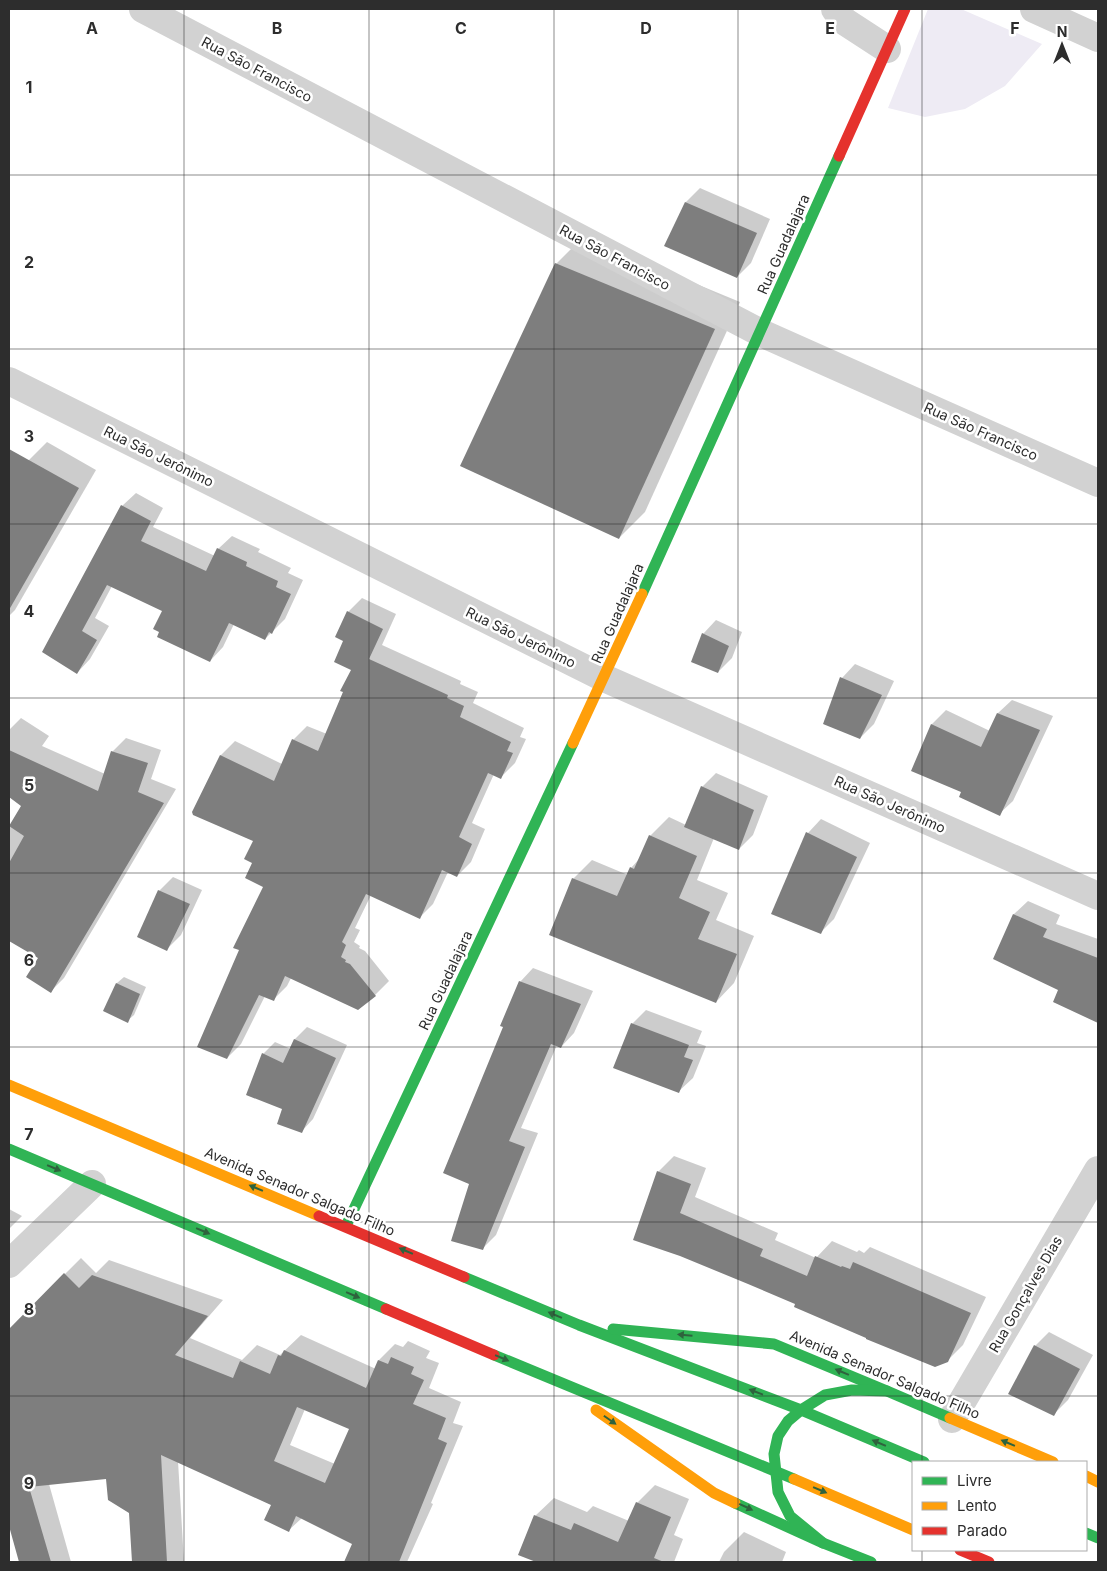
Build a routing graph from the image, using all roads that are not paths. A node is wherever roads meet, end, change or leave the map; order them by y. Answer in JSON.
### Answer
{"nodes":[{"id":1,"x":143,"y":9,"type":"edge"},
{"id":2,"x":835,"y":9,"type":"edge"},
{"id":3,"x":905,"y":9,"type":"edge"},
{"id":4,"x":1034,"y":9,"type":"edge"},
{"id":5,"x":1098,"y":38,"type":"edge"},
{"id":6,"x":887,"y":50,"type":"junction"},
{"id":7,"x":759,"y":332,"type":"junction"},
{"id":8,"x":9,"y":381,"type":"edge"},
{"id":9,"x":1098,"y":483,"type":"edge"},
{"id":10,"x":604,"y":678,"type":"junction"},
{"id":11,"x":1098,"y":896,"type":"edge"},
{"id":12,"x":9,"y":1085,"type":"edge"},
{"id":13,"x":9,"y":1149,"type":"edge"},
{"id":14,"x":1098,"y":1170,"type":"edge"},
{"id":15,"x":92,"y":1184,"type":"junction"},
{"id":16,"x":346,"y":1226,"type":"junction"},
{"id":17,"x":9,"y":1264,"type":"edge"},
{"id":18,"x":579,"y":1325,"type":"junction"},
{"id":19,"x":556,"y":1381,"type":"junction"},
{"id":20,"x":887,"y":1391,"type":"junction"},
{"id":21,"x":801,"y":1410,"type":"junction"},
{"id":22,"x":952,"y":1419,"type":"junction"},
{"id":23,"x":922,"y":1461,"type":"edge"},
{"id":24,"x":1051,"y":1461,"type":"edge"},
{"id":25,"x":775,"y":1471,"type":"junction"},
{"id":26,"x":912,"y":1530,"type":"edge"},
{"id":27,"x":823,"y":1543,"type":"junction"},
{"id":28,"x":962,"y":1551,"type":"edge"},
{"id":29,"x":871,"y":1562,"type":"edge"},
{"id":30,"x":990,"y":1562,"type":"edge"}],
"edges":[{"from":1,"to":7,"type":"street","name":"Rua São Francisco"},
{"from":2,"to":6,"type":"street"},
{"from":3,"to":6,"type":"main road","name":"Rua Guadalajara"},
{"from":4,"to":5,"type":"street"},
{"from":6,"to":7,"type":"main road","name":"Rua Guadalajara"},
{"from":7,"to":9,"type":"street","name":"Rua São Francisco"},
{"from":7,"to":10,"type":"main road","name":"Rua Guadalajara"},
{"from":8,"to":10,"type":"street","name":"Rua São Jerônimo"},
{"from":10,"to":11,"type":"street","name":"Rua São Jerônimo"},
{"from":10,"to":16,"type":"main road","name":"Rua Guadalajara"},
{"from":16,"to":12,"type":"main road","name":"Avenida Senador Salgado Filho","one_way":true},
{"from":13,"to":15,"type":"main road","one_way":true},
{"from":14,"to":22,"type":"street","name":"Rua Gonçalves Dias"},
{"from":15,"to":17,"type":"street"},
{"from":15,"to":19,"type":"main road","one_way":true},
{"from":18,"to":16,"type":"main road","name":"Avenida Senador Salgado Filho","one_way":true},
{"from":20,"to":18,"type":"main road","name":"Avenida Senador Salgado Filho","one_way":true},
{"from":21,"to":18,"type":"main road","name":"Avenida Senador Salgado Filho","one_way":true},
{"from":19,"to":25,"type":"main road"},
{"from":19,"to":27,"type":"main road","one_way":true},
{"from":20,"to":21,"type":"main road"},
{"from":20,"to":22,"type":"main road","name":"Avenida Senador Salgado Filho"},
{"from":23,"to":21,"type":"main road","name":"Avenida Senador Salgado Filho","one_way":true},
{"from":21,"to":25,"type":"main road"},
{"from":24,"to":22,"type":"main road","name":"Avenida Senador Salgado Filho","one_way":true},
{"from":25,"to":26,"type":"main road","one_way":true},
{"from":25,"to":27,"type":"main road"},
{"from":27,"to":29,"type":"main road"},
{"from":28,"to":30,"type":"main road"}]}
